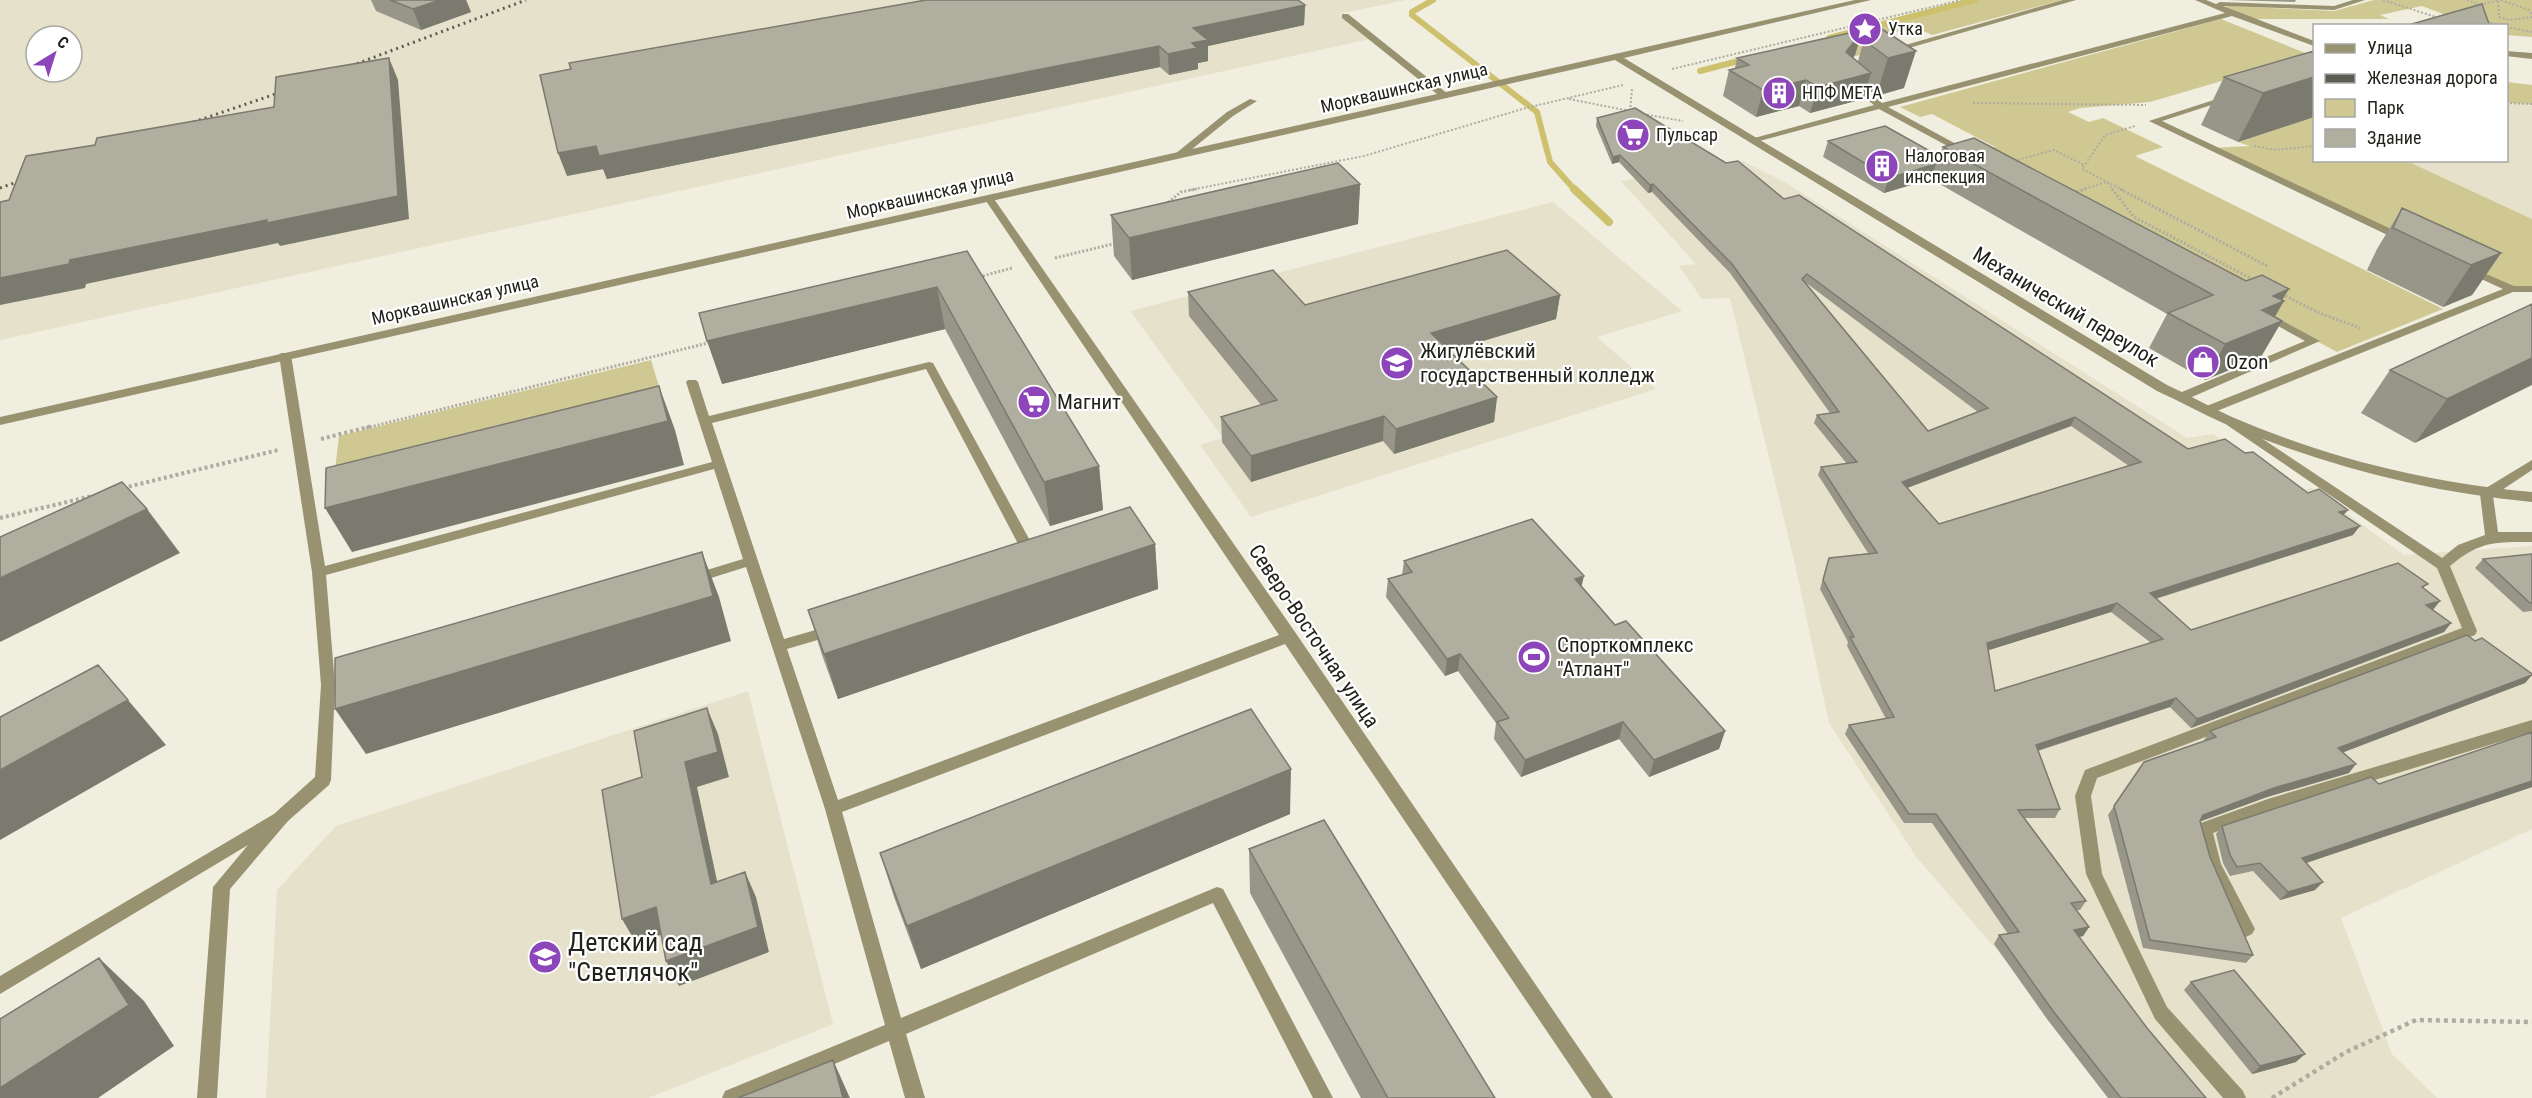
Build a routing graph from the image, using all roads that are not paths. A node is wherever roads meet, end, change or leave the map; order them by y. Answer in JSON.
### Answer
{"nodes":[{"id":1,"x":1867,"y":0,"type":"edge"},
{"id":2,"x":2072,"y":0,"type":"edge"},
{"id":3,"x":2361,"y":0,"type":"edge"},
{"id":4,"x":2204,"y":2,"type":"edge"},
{"id":5,"x":2233,"y":12,"type":"junction"},
{"id":6,"x":1345,"y":16,"type":"dead end"},
{"id":7,"x":2313,"y":44,"type":"edge"},
{"id":8,"x":1883,"y":53,"type":"edge"},
{"id":9,"x":2508,"y":53,"type":"edge"},
{"id":10,"x":2532,"y":56,"type":"edge"},
{"id":11,"x":1617,"y":57,"type":"junction"},
{"id":12,"x":1845,"y":77,"type":"edge"},
{"id":13,"x":1445,"y":96,"type":"junction"},
{"id":14,"x":2236,"y":96,"type":"edge"},
{"id":15,"x":1253,"y":101,"type":"dead end"},
{"id":16,"x":1880,"y":106,"type":"junction"},
{"id":17,"x":1752,"y":140,"type":"junction"},
{"id":18,"x":1178,"y":156,"type":"junction"},
{"id":19,"x":1973,"y":157,"type":"edge"},
{"id":20,"x":989,"y":198,"type":"junction"},
{"id":21,"x":2415,"y":244,"type":"edge"},
{"id":22,"x":2458,"y":264,"type":"edge"},
{"id":23,"x":2512,"y":289,"type":"junction"},
{"id":24,"x":2532,"y":289,"type":"edge"},
{"id":25,"x":2252,"y":308,"type":"edge"},
{"id":26,"x":285,"y":355,"type":"junction"},
{"id":27,"x":692,"y":382,"type":"dead end"},
{"id":28,"x":2181,"y":397,"type":"junction"},
{"id":29,"x":2208,"y":410,"type":"junction"},
{"id":30,"x":2227,"y":419,"type":"junction"},
{"id":31,"x":0,"y":421,"type":"edge"},
{"id":32,"x":705,"y":421,"type":"junction"},
{"id":33,"x":719,"y":464,"type":"junction"},
{"id":34,"x":2532,"y":464,"type":"edge"},
{"id":35,"x":2486,"y":494,"type":"junction"},
{"id":36,"x":2532,"y":497,"type":"edge"},
{"id":37,"x":2492,"y":537,"type":"junction"},
{"id":38,"x":2532,"y":537,"type":"edge"},
{"id":39,"x":752,"y":561,"type":"junction"},
{"id":40,"x":2443,"y":565,"type":"junction"},
{"id":41,"x":1026,"y":570,"type":"edge"},
{"id":42,"x":319,"y":572,"type":"junction"},
{"id":43,"x":683,"y":581,"type":"edge"},
{"id":44,"x":847,"y":626,"type":"edge"},
{"id":45,"x":1290,"y":636,"type":"junction"},
{"id":46,"x":780,"y":646,"type":"junction"},
{"id":47,"x":2532,"y":726,"type":"edge"},
{"id":48,"x":833,"y":809,"type":"junction"},
{"id":49,"x":282,"y":816,"type":"junction"},
{"id":50,"x":2246,"y":929,"type":"dead end"},
{"id":51,"x":0,"y":986,"type":"edge"},
{"id":52,"x":896,"y":1029,"type":"junction"},
{"id":53,"x":207,"y":1098,"type":"edge"},
{"id":54,"x":732,"y":1098,"type":"edge"},
{"id":55,"x":915,"y":1098,"type":"edge"},
{"id":56,"x":1323,"y":1098,"type":"edge"},
{"id":57,"x":1603,"y":1098,"type":"edge"},
{"id":58,"x":2236,"y":1098,"type":"edge"}],
"edges":[{"from":1,"to":11,"type":"street","name":"Морквашинская улица"},
{"from":2,"to":8,"type":"lane"},
{"from":3,"to":4,"type":"lane"},
{"from":4,"to":5,"type":"lane"},
{"from":5,"to":7,"type":"lane"},
{"from":5,"to":16,"type":"lane"},
{"from":6,"to":13,"type":"lane"},
{"from":9,"to":10,"type":"lane"},
{"from":11,"to":13,"type":"street","name":"Морквашинская улица"},
{"from":11,"to":17,"type":"street","name":"Механический переулок"},
{"from":12,"to":16,"type":"lane"},
{"from":13,"to":18,"type":"street","name":"Морквашинская улица"},
{"from":14,"to":21,"type":"lane"},
{"from":15,"to":18,"type":"lane"},
{"from":16,"to":17,"type":"lane"},
{"from":16,"to":19,"type":"lane"},
{"from":17,"to":28,"type":"street","name":"Механический переулок"},
{"from":18,"to":20,"type":"street","name":"Морквашинская улица"},
{"from":20,"to":26,"type":"street","name":"Морквашинская улица"},
{"from":20,"to":45,"type":"lane","name":"Северо-Восточная улица"},
{"from":22,"to":23,"type":"lane"},
{"from":23,"to":24,"type":"lane"},
{"from":23,"to":29,"type":"lane"},
{"from":25,"to":28,"type":"lane"},
{"from":26,"to":31,"type":"street","name":"Морквашинская улица"},
{"from":26,"to":42,"type":"lane"},
{"from":27,"to":32,"type":"lane"},
{"from":28,"to":29,"type":"street","name":"Механический переулок"},
{"from":29,"to":30,"type":"street","name":"Механический переулок"},
{"from":30,"to":35,"type":"street","name":"Механический переулок"},
{"from":30,"to":40,"type":"lane"},
{"from":32,"to":33,"type":"lane"},
{"from":32,"to":41,"type":"lane"},
{"from":33,"to":39,"type":"lane"},
{"from":33,"to":42,"type":"lane"},
{"from":34,"to":35,"type":"lane"},
{"from":35,"to":36,"type":"street","name":"Механический переулок"},
{"from":35,"to":37,"type":"lane"},
{"from":37,"to":38,"type":"lane"},
{"from":37,"to":40,"type":"lane"},
{"from":39,"to":43,"type":"lane"},
{"from":39,"to":46,"type":"lane"},
{"from":40,"to":58,"type":"lane"},
{"from":42,"to":49,"type":"lane"},
{"from":44,"to":46,"type":"lane"},
{"from":45,"to":48,"type":"lane"},
{"from":45,"to":57,"type":"lane","name":"Северо-Восточная улица"},
{"from":46,"to":48,"type":"lane"},
{"from":47,"to":50,"type":"lane"},
{"from":48,"to":52,"type":"lane"},
{"from":49,"to":51,"type":"lane"},
{"from":49,"to":53,"type":"lane"},
{"from":52,"to":54,"type":"lane"},
{"from":52,"to":55,"type":"lane"},
{"from":52,"to":56,"type":"lane"}]}
